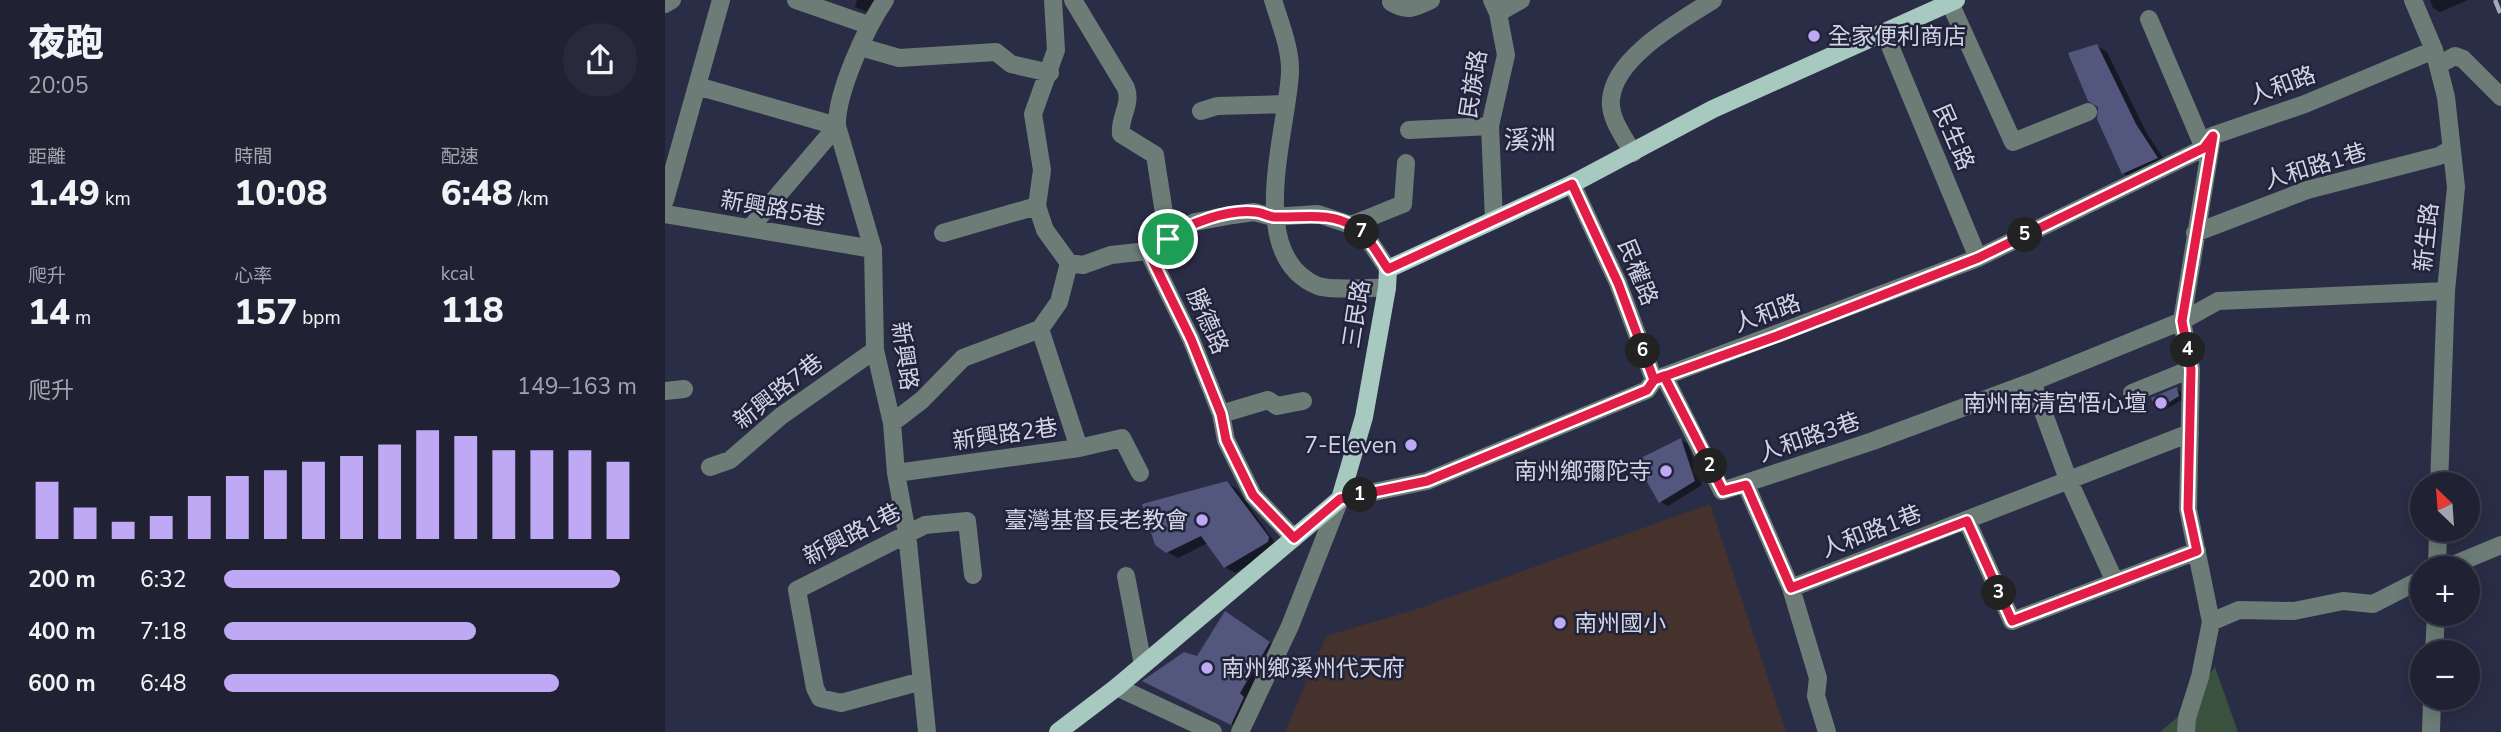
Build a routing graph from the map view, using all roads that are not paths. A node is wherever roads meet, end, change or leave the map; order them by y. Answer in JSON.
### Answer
{"nodes":[{"id":1,"x":672,"y":0,"type":"edge"},
{"id":2,"x":721,"y":0,"type":"edge"},
{"id":3,"x":796,"y":0,"type":"edge"},
{"id":4,"x":885,"y":0,"type":"edge"},
{"id":5,"x":1053,"y":0,"type":"edge"},
{"id":6,"x":1073,"y":0,"type":"edge"},
{"id":7,"x":1273,"y":0,"type":"edge"},
{"id":8,"x":1431,"y":0,"type":"edge"},
{"id":9,"x":1521,"y":0,"type":"edge"},
{"id":10,"x":1713,"y":0,"type":"edge"},
{"id":11,"x":2413,"y":0,"type":"edge"},
{"id":12,"x":1391,"y":2,"type":"dead end"},
{"id":13,"x":1946,"y":2,"type":"edge"},
{"id":14,"x":665,"y":4,"type":"edge"},
{"id":15,"x":1495,"y":7,"type":"edge"},
{"id":16,"x":2149,"y":19,"type":"dead end"},
{"id":17,"x":868,"y":25,"type":"junction"},
{"id":18,"x":1885,"y":34,"type":"junction"},
{"id":19,"x":861,"y":47,"type":"junction"},
{"id":20,"x":2436,"y":58,"type":"junction"},
{"id":21,"x":1050,"y":73,"type":"junction"},
{"id":22,"x":697,"y":86,"type":"junction"},
{"id":23,"x":2501,"y":97,"type":"edge"},
{"id":24,"x":1285,"y":104,"type":"junction"},
{"id":25,"x":1201,"y":111,"type":"dead end"},
{"id":26,"x":2088,"y":112,"type":"dead end"},
{"id":27,"x":837,"y":126,"type":"junction"},
{"id":28,"x":1490,"y":126,"type":"junction"},
{"id":29,"x":1409,"y":130,"type":"dead end"},
{"id":30,"x":2208,"y":142,"type":"junction"},
{"id":31,"x":2451,"y":149,"type":"junction"},
{"id":32,"x":1633,"y":153,"type":"junction"},
{"id":33,"x":1406,"y":163,"type":"dead end"},
{"id":34,"x":1572,"y":184,"type":"junction"},
{"id":35,"x":665,"y":200,"type":"edge"},
{"id":36,"x":1037,"y":205,"type":"junction"},
{"id":37,"x":665,"y":214,"type":"edge"},
{"id":38,"x":1273,"y":217,"type":"junction"},
{"id":39,"x":1494,"y":220,"type":"junction"},
{"id":40,"x":1351,"y":225,"type":"junction"},
{"id":41,"x":750,"y":228,"type":"junction"},
{"id":42,"x":943,"y":233,"type":"dead end"},
{"id":43,"x":2195,"y":233,"type":"junction"},
{"id":44,"x":1168,"y":239,"type":"junction"},
{"id":45,"x":873,"y":249,"type":"junction"},
{"id":46,"x":1148,"y":251,"type":"junction"},
{"id":47,"x":1978,"y":258,"type":"junction"},
{"id":48,"x":1069,"y":263,"type":"junction"},
{"id":49,"x":1388,"y":269,"type":"junction"},
{"id":50,"x":1387,"y":288,"type":"junction"},
{"id":51,"x":2446,"y":291,"type":"junction"},
{"id":52,"x":2182,"y":321,"type":"junction"},
{"id":53,"x":1040,"y":329,"type":"junction"},
{"id":54,"x":875,"y":350,"type":"junction"},
{"id":55,"x":2191,"y":369,"type":"junction"},
{"id":56,"x":1659,"y":378,"type":"junction"},
{"id":57,"x":2032,"y":382,"type":"junction"},
{"id":58,"x":684,"y":388,"type":"dead end"},
{"id":59,"x":665,"y":391,"type":"edge"},
{"id":60,"x":2132,"y":393,"type":"dead end"},
{"id":61,"x":1303,"y":401,"type":"dead end"},
{"id":62,"x":1221,"y":414,"type":"junction"},
{"id":63,"x":892,"y":423,"type":"junction"},
{"id":64,"x":2190,"y":433,"type":"junction"},
{"id":65,"x":1079,"y":448,"type":"junction"},
{"id":66,"x":710,"y":467,"type":"dead end"},
{"id":67,"x":2439,"y":472,"type":"edge"},
{"id":68,"x":1140,"y":473,"type":"dead end"},
{"id":69,"x":896,"y":474,"type":"junction"},
{"id":70,"x":2068,"y":479,"type":"junction"},
{"id":71,"x":1746,"y":485,"type":"junction"},
{"id":72,"x":1340,"y":499,"type":"junction"},
{"id":73,"x":1967,"y":521,"type":"junction"},
{"id":74,"x":907,"y":533,"type":"junction"},
{"id":75,"x":1294,"y":538,"type":"junction"},
{"id":76,"x":2501,"y":545,"type":"edge"},
{"id":77,"x":2197,"y":551,"type":"junction"},
{"id":78,"x":2474,"y":556,"type":"edge"},
{"id":79,"x":973,"y":575,"type":"dead end"},
{"id":80,"x":1126,"y":576,"type":"dead end"},
{"id":81,"x":2115,"y":582,"type":"junction"},
{"id":82,"x":2410,"y":585,"type":"edge"},
{"id":83,"x":1791,"y":588,"type":"junction"},
{"id":84,"x":2211,"y":622,"type":"junction"},
{"id":85,"x":1143,"y":664,"type":"junction"},
{"id":86,"x":922,"y":681,"type":"junction"},
{"id":87,"x":1117,"y":687,"type":"junction"},
{"id":88,"x":2432,"y":710,"type":"edge"},
{"id":89,"x":927,"y":732,"type":"edge"},
{"id":90,"x":1058,"y":732,"type":"edge"},
{"id":91,"x":1213,"y":732,"type":"edge"},
{"id":92,"x":1240,"y":732,"type":"edge"},
{"id":93,"x":1828,"y":732,"type":"edge"},
{"id":94,"x":2186,"y":732,"type":"edge"},
{"id":95,"x":2431,"y":732,"type":"edge"}],
"edges":[{"from":1,"to":14,"type":"street"},
{"from":2,"to":22,"type":"street"},
{"from":3,"to":17,"type":"street"},
{"from":4,"to":17,"type":"street","name":"新興路"},
{"from":5,"to":21,"type":"street"},
{"from":6,"to":44,"type":"street"},
{"from":7,"to":24,"type":"street"},
{"from":8,"to":12,"type":"street"},
{"from":9,"to":15,"type":"street"},
{"from":10,"to":32,"type":"street"},
{"from":11,"to":20,"type":"street","name":"新生路"},
{"from":13,"to":18,"type":"main road","name":"三民路"},
{"from":13,"to":26,"type":"street"},
{"from":15,"to":28,"type":"street","name":"民族路"},
{"from":16,"to":30,"type":"street"},
{"from":17,"to":19,"type":"street","name":"新興路"},
{"from":18,"to":32,"type":"main road","name":"三民路"},
{"from":18,"to":47,"type":"street","name":"民生路"},
{"from":19,"to":21,"type":"street"},
{"from":19,"to":27,"type":"street","name":"新興路"},
{"from":20,"to":23,"type":"street"},
{"from":20,"to":30,"type":"street","name":"人和路"},
{"from":20,"to":31,"type":"street","name":"新生路"},
{"from":21,"to":36,"type":"street"},
{"from":22,"to":27,"type":"street"},
{"from":22,"to":35,"type":"street"},
{"from":24,"to":25,"type":"street"},
{"from":24,"to":38,"type":"street"},
{"from":27,"to":41,"type":"street"},
{"from":27,"to":45,"type":"street","name":"新興路"},
{"from":28,"to":29,"type":"street"},
{"from":28,"to":39,"type":"street","name":"民族路"},
{"from":30,"to":43,"type":"street"},
{"from":30,"to":47,"type":"street","name":"人和路"},
{"from":31,"to":43,"type":"street","name":"人和路1巷"},
{"from":31,"to":51,"type":"street","name":"新生路"},
{"from":32,"to":34,"type":"main road","name":"三民路"},
{"from":33,"to":40,"type":"street"},
{"from":34,"to":39,"type":"main road","name":"三民路"},
{"from":34,"to":56,"type":"street","name":"民權路"},
{"from":36,"to":42,"type":"street"},
{"from":36,"to":48,"type":"street"},
{"from":37,"to":41,"type":"street","name":"新興路5巷"},
{"from":38,"to":40,"type":"street"},
{"from":38,"to":44,"type":"street"},
{"from":38,"to":50,"type":"street"},
{"from":39,"to":49,"type":"main road","name":"三民路"},
{"from":40,"to":49,"type":"street"},
{"from":41,"to":45,"type":"street","name":"新興路5巷"},
{"from":43,"to":52,"type":"street"},
{"from":44,"to":46,"type":"street"},
{"from":45,"to":54,"type":"street","name":"新興路"},
{"from":46,"to":48,"type":"street"},
{"from":46,"to":62,"type":"street","name":"勝德路"},
{"from":47,"to":56,"type":"street","name":"人和路"},
{"from":48,"to":53,"type":"street"},
{"from":49,"to":50,"type":"main road","name":"三民路"},
{"from":50,"to":72,"type":"main road","name":"三民路"},
{"from":51,"to":52,"type":"street"},
{"from":51,"to":67,"type":"street","name":"新生路"},
{"from":52,"to":55,"type":"street"},
{"from":52,"to":57,"type":"street"},
{"from":53,"to":63,"type":"street"},
{"from":53,"to":65,"type":"street","name":"新興路2巷"},
{"from":54,"to":63,"type":"street","name":"新興路"},
{"from":54,"to":66,"type":"street","name":"新興路7巷"},
{"from":55,"to":60,"type":"street"},
{"from":55,"to":64,"type":"street"},
{"from":56,"to":71,"type":"street","name":"人和路3巷"},
{"from":56,"to":72,"type":"street","name":"人和路"},
{"from":57,"to":70,"type":"street"},
{"from":57,"to":71,"type":"street","name":"人和路3巷"},
{"from":58,"to":59,"type":"street"},
{"from":61,"to":62,"type":"street"},
{"from":62,"to":75,"type":"street","name":"勝德路"},
{"from":63,"to":69,"type":"street","name":"新興路"},
{"from":64,"to":70,"type":"street","name":"人和路1巷"},
{"from":64,"to":77,"type":"street"},
{"from":65,"to":68,"type":"street"},
{"from":65,"to":69,"type":"street","name":"新興路2巷"},
{"from":69,"to":74,"type":"street","name":"新興路"},
{"from":70,"to":73,"type":"street","name":"人和路1巷"},
{"from":70,"to":81,"type":"street"},
{"from":71,"to":83,"type":"street"},
{"from":72,"to":75,"type":"main road"},
{"from":72,"to":92,"type":"street"},
{"from":73,"to":81,"type":"street"},
{"from":73,"to":83,"type":"street","name":"人和路1巷"},
{"from":74,"to":79,"type":"street","name":"新興路1巷"},
{"from":74,"to":86,"type":"street","name":"新興路"},
{"from":74,"to":86,"type":"street","name":"新興路1巷"},
{"from":75,"to":85,"type":"main road"},
{"from":76,"to":78,"type":"street"},
{"from":77,"to":81,"type":"street"},
{"from":77,"to":84,"type":"street"},
{"from":80,"to":85,"type":"street"},
{"from":82,"to":84,"type":"street"},
{"from":83,"to":93,"type":"street"},
{"from":84,"to":94,"type":"street"},
{"from":85,"to":87,"type":"main road"},
{"from":86,"to":89,"type":"street","name":"新興路"},
{"from":87,"to":90,"type":"main road"},
{"from":87,"to":91,"type":"street"},
{"from":88,"to":95,"type":"street"}]}
